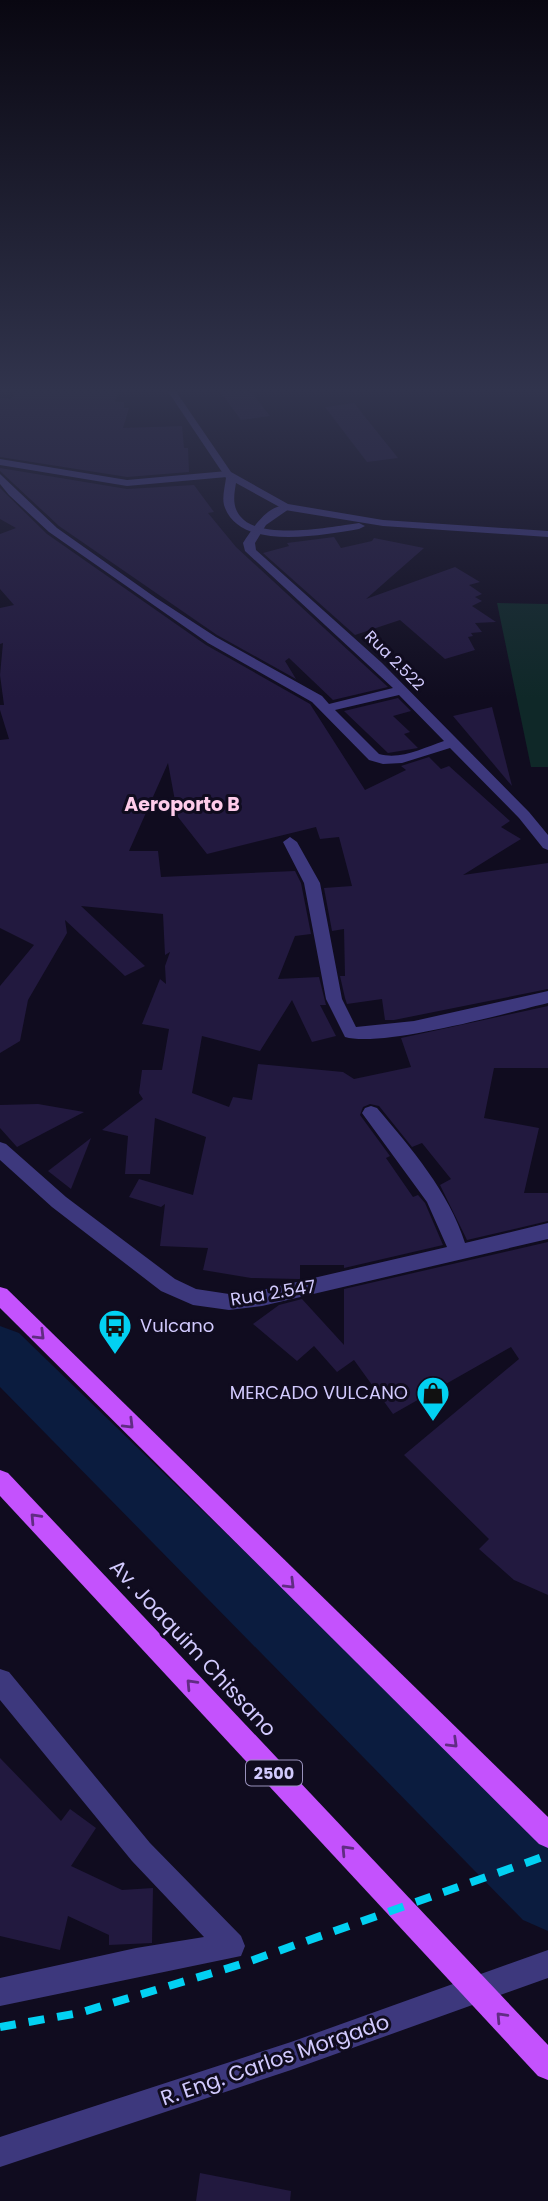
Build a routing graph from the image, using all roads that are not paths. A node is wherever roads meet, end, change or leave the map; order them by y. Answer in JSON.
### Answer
{"nodes":[{"id":1,"x":13,"y":493,"type":"edge"},
{"id":2,"x":227,"y":493,"type":"edge"},
{"id":3,"x":259,"y":493,"type":"edge"},
{"id":4,"x":285,"y":507,"type":"junction"},
{"id":5,"x":383,"y":523,"type":"junction"},
{"id":6,"x":255,"y":531,"type":"junction"},
{"id":7,"x":548,"y":534,"type":"edge"},
{"id":8,"x":402,"y":690,"type":"junction"},
{"id":9,"x":328,"y":708,"type":"junction"},
{"id":10,"x":451,"y":743,"type":"junction"},
{"id":11,"x":542,"y":828,"type":"edge"},
{"id":12,"x":290,"y":842,"type":"dead end"},
{"id":13,"x":548,"y":845,"type":"edge"},
{"id":14,"x":548,"y":997,"type":"edge"},
{"id":15,"x":371,"y":1113,"type":"dead end"},
{"id":16,"x":0,"y":1149,"type":"edge"},
{"id":17,"x":548,"y":1231,"type":"edge"},
{"id":18,"x":458,"y":1252,"type":"junction"},
{"id":19,"x":0,"y":1295,"type":"edge"},
{"id":20,"x":0,"y":1480,"type":"edge"},
{"id":21,"x":0,"y":1681,"type":"edge"},
{"id":22,"x":548,"y":1835,"type":"edge"},
{"id":23,"x":548,"y":1964,"type":"edge"},
{"id":24,"x":0,"y":1992,"type":"edge"},
{"id":25,"x":548,"y":2066,"type":"edge"},
{"id":26,"x":0,"y":2152,"type":"edge"}],
"edges":[{"from":1,"to":9,"type":"street"},
{"from":2,"to":6,"type":"street"},
{"from":3,"to":4,"type":"street"},
{"from":4,"to":5,"type":"street"},
{"from":4,"to":6,"type":"street"},
{"from":5,"to":6,"type":"street"},
{"from":5,"to":7,"type":"street"},
{"from":6,"to":8,"type":"street","name":"Rua 2.522"},
{"from":8,"to":9,"type":"street"},
{"from":8,"to":10,"type":"street","name":"Rua 2.522"},
{"from":9,"to":10,"type":"street"},
{"from":10,"to":11,"type":"street","name":"Rua 2.522"},
{"from":11,"to":13,"type":"street","name":"Rua 2.522"},
{"from":12,"to":14,"type":"street"},
{"from":15,"to":18,"type":"street"},
{"from":16,"to":18,"type":"street","name":"Rua 2.547"},
{"from":17,"to":18,"type":"street","name":"Rua 2.547"},
{"from":19,"to":22,"type":"main road","one_way":true},
{"from":25,"to":20,"type":"main road","name":"Av. Joaquim Chissano","number":"2500","one_way":true},
{"from":21,"to":24,"type":"street"},
{"from":23,"to":26,"type":"street","name":"R. Eng. Carlos Morgado"}]}
